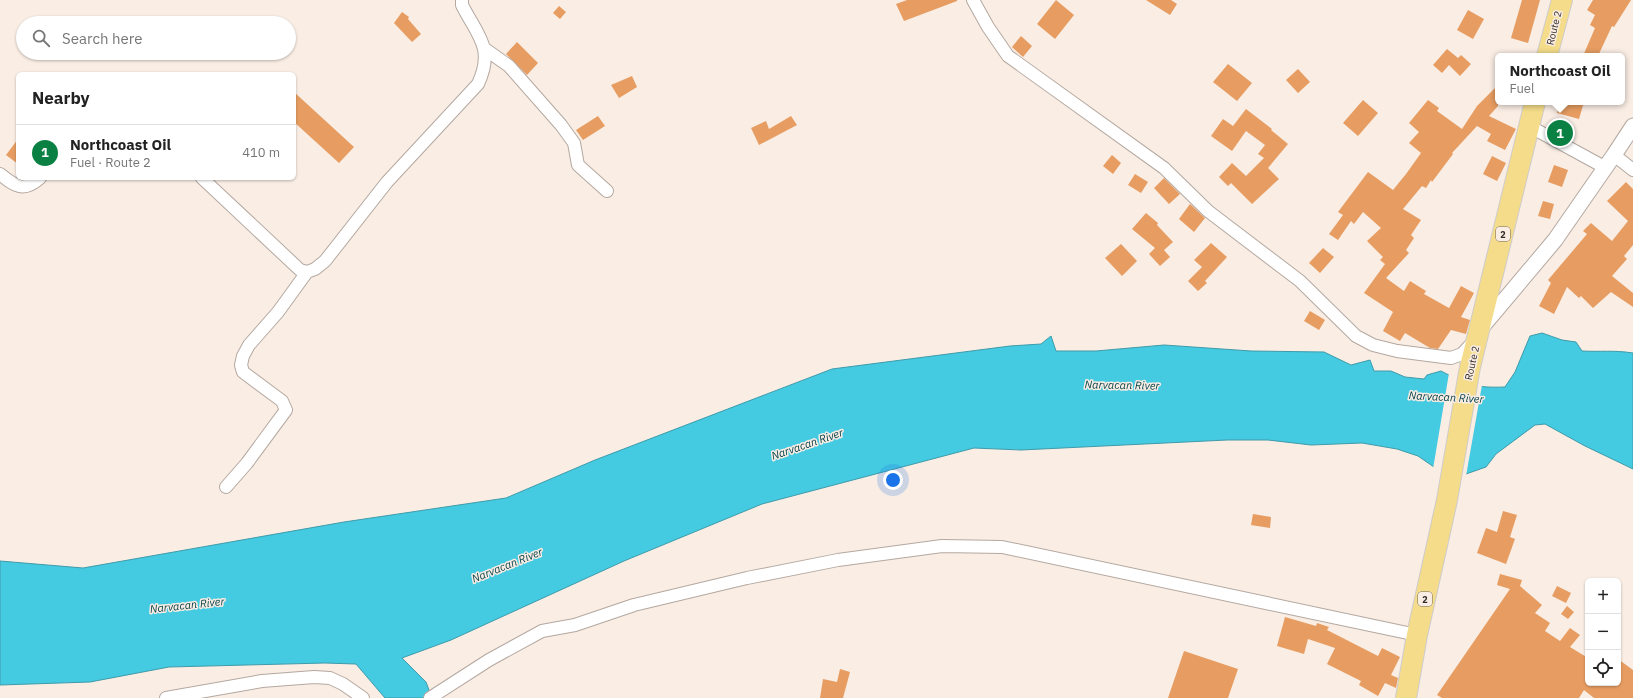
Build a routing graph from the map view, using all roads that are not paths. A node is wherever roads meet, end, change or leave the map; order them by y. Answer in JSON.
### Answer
{"nodes":[{"id":1,"x":462,"y":0,"type":"edge"},
{"id":2,"x":973,"y":0,"type":"edge"},
{"id":3,"x":1562,"y":0,"type":"edge"},
{"id":4,"x":485,"y":49,"type":"junction"},
{"id":5,"x":1548,"y":53,"type":"edge"},
{"id":6,"x":1534,"y":105,"type":"edge"},
{"id":7,"x":1529,"y":126,"type":"junction"},
{"id":8,"x":1633,"y":126,"type":"edge"},
{"id":9,"x":1614,"y":155,"type":"junction"},
{"id":10,"x":1606,"y":168,"type":"junction"},
{"id":11,"x":1633,"y":170,"type":"edge"},
{"id":12,"x":0,"y":174,"type":"edge"},
{"id":13,"x":37,"y":180,"type":"edge"},
{"id":14,"x":204,"y":180,"type":"edge"},
{"id":15,"x":607,"y":191,"type":"dead end"},
{"id":16,"x":307,"y":272,"type":"junction"},
{"id":17,"x":1480,"y":328,"type":"junction"},
{"id":18,"x":226,"y":487,"type":"dead end"},
{"id":19,"x":1417,"y":635,"type":"junction"},
{"id":20,"x":433,"y":696,"type":"edge"},
{"id":21,"x":166,"y":698,"type":"edge"},
{"id":22,"x":363,"y":698,"type":"edge"},
{"id":23,"x":1406,"y":698,"type":"edge"}],
"edges":[{"from":1,"to":4,"type":"street"},
{"from":2,"to":17,"type":"street"},
{"from":3,"to":5,"type":"highway","name":"Route 2"},
{"from":4,"to":15,"type":"street"},
{"from":4,"to":16,"type":"street"},
{"from":6,"to":7,"type":"highway","name":"Route 2","number":"2"},
{"from":7,"to":10,"type":"street"},
{"from":7,"to":17,"type":"highway","name":"Route 2","number":"2"},
{"from":8,"to":9,"type":"street"},
{"from":9,"to":10,"type":"street"},
{"from":9,"to":11,"type":"street"},
{"from":10,"to":17,"type":"street"},
{"from":12,"to":13,"type":"street"},
{"from":14,"to":16,"type":"street"},
{"from":16,"to":18,"type":"street"},
{"from":17,"to":19,"type":"highway","name":"Route 2","number":"2"},
{"from":19,"to":20,"type":"street"},
{"from":19,"to":23,"type":"highway","name":"Route 2","number":"2"},
{"from":21,"to":22,"type":"street"}]}
